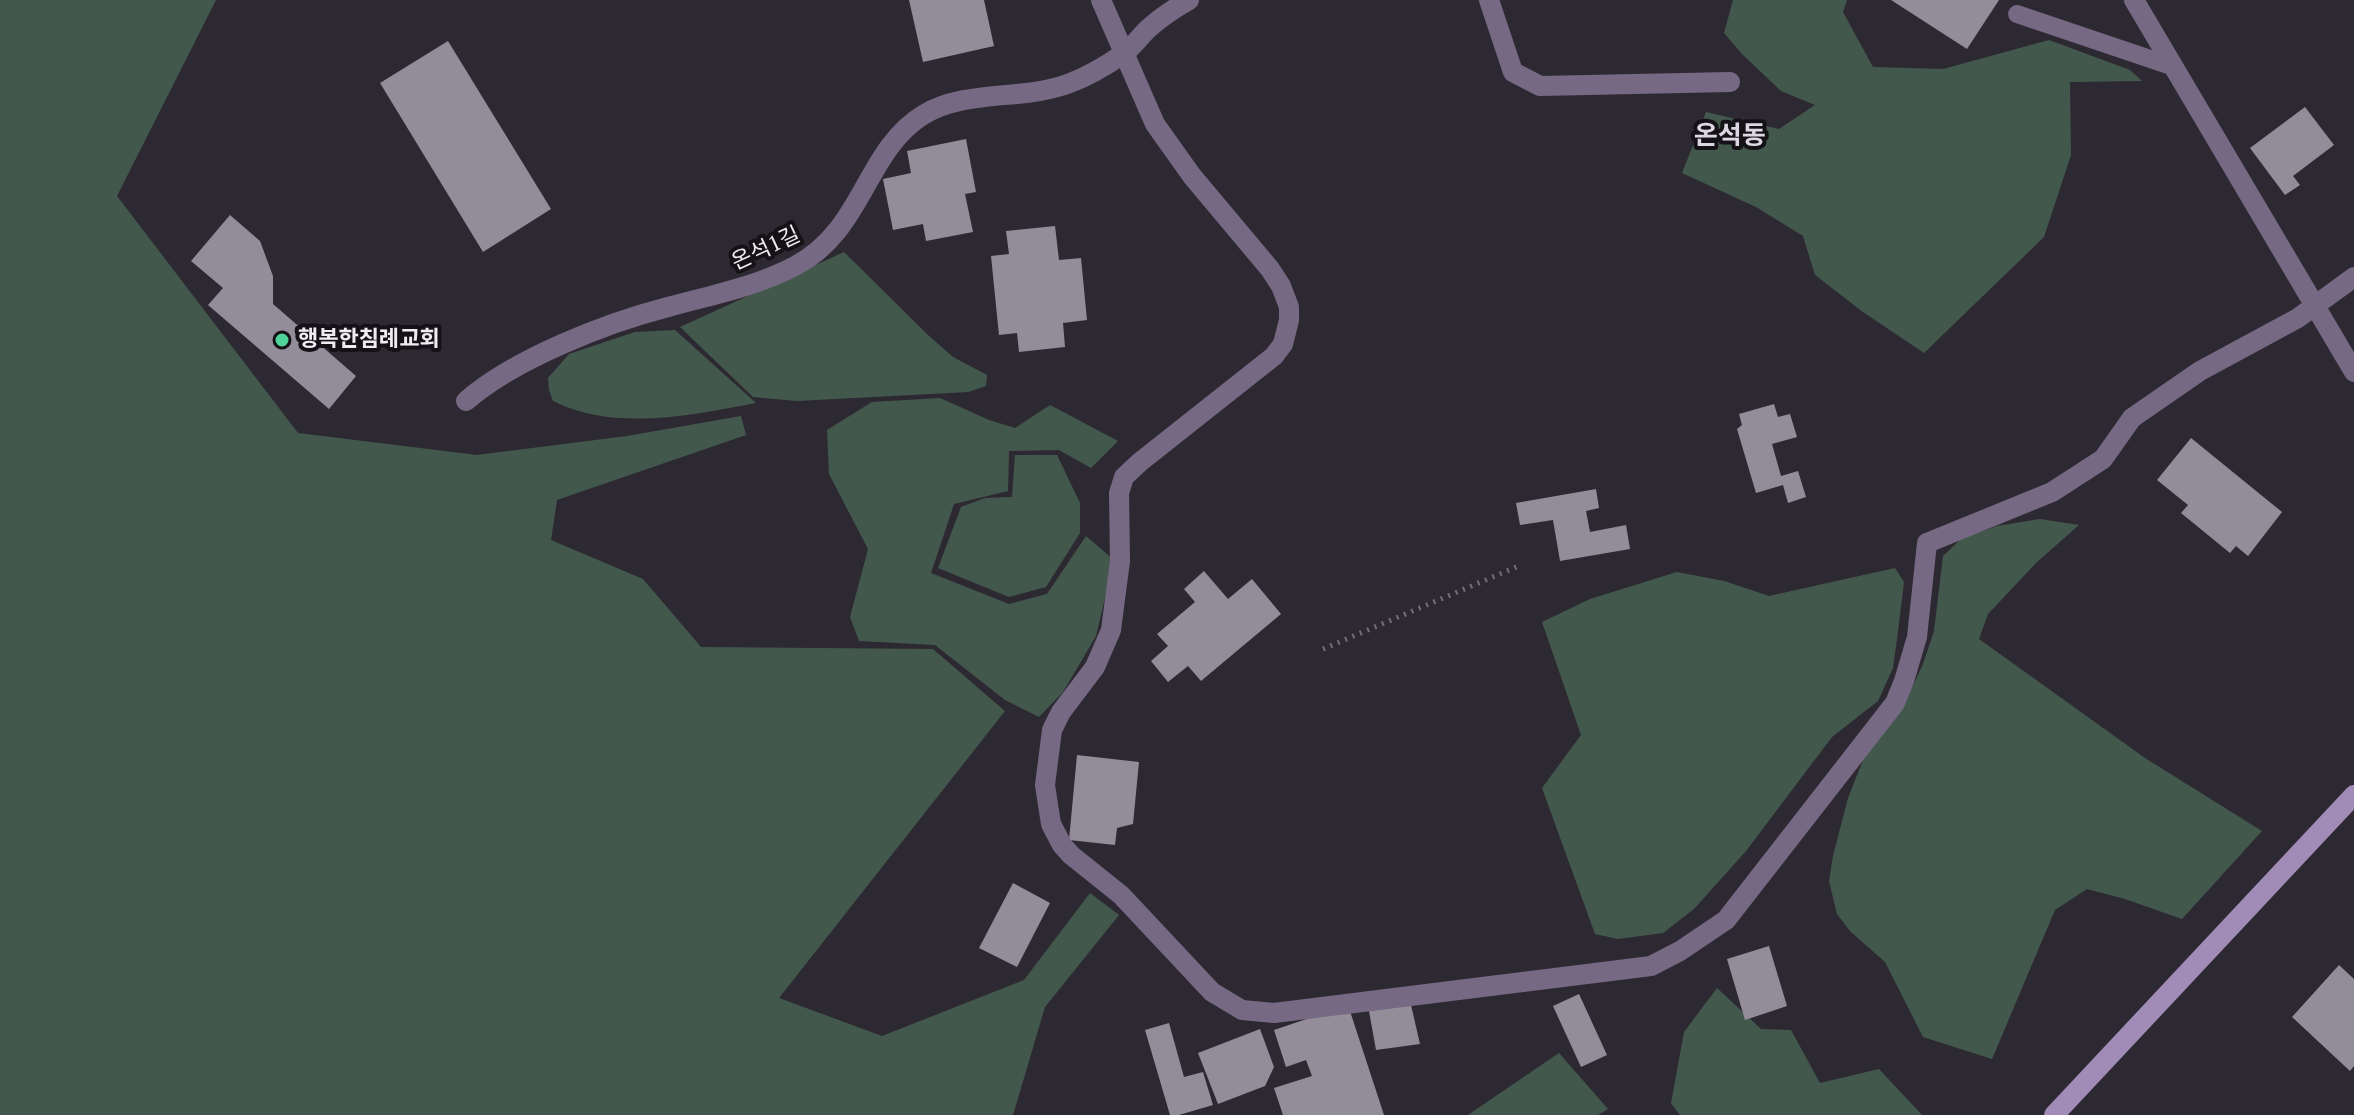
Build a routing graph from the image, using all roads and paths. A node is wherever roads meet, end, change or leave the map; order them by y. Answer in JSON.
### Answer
{"nodes":[{"id":1,"x":1101,"y":0,"type":"edge"},
{"id":2,"x":1189,"y":0,"type":"edge"},
{"id":3,"x":1489,"y":0,"type":"edge"},
{"id":4,"x":2134,"y":0,"type":"edge"},
{"id":5,"x":2017,"y":14,"type":"dead end"},
{"id":6,"x":1125,"y":52,"type":"junction"},
{"id":7,"x":2174,"y":67,"type":"junction"},
{"id":8,"x":1730,"y":82,"type":"dead end"},
{"id":9,"x":2354,"y":277,"type":"edge"},
{"id":10,"x":2315,"y":305,"type":"junction"},
{"id":11,"x":2354,"y":372,"type":"edge"},
{"id":12,"x":466,"y":401,"type":"dead end"},
{"id":13,"x":1521,"y":565,"type":"dead end"},
{"id":14,"x":1323,"y":649,"type":"dead end"},
{"id":15,"x":2354,"y":795,"type":"edge"},
{"id":16,"x":2054,"y":1115,"type":"edge"}],
"edges":[{"from":1,"to":6,"type":"street"},
{"from":2,"to":6,"type":"street","name":"온석1길"},
{"from":3,"to":8,"type":"street"},
{"from":4,"to":7,"type":"street"},
{"from":5,"to":7,"type":"lane"},
{"from":6,"to":10,"type":"street"},
{"from":6,"to":12,"type":"street","name":"온석1길"},
{"from":7,"to":10,"type":"street"},
{"from":9,"to":10,"type":"street"},
{"from":10,"to":11,"type":"street"},
{"from":13,"to":14,"type":"path"},
{"from":15,"to":16,"type":"street"}]}
